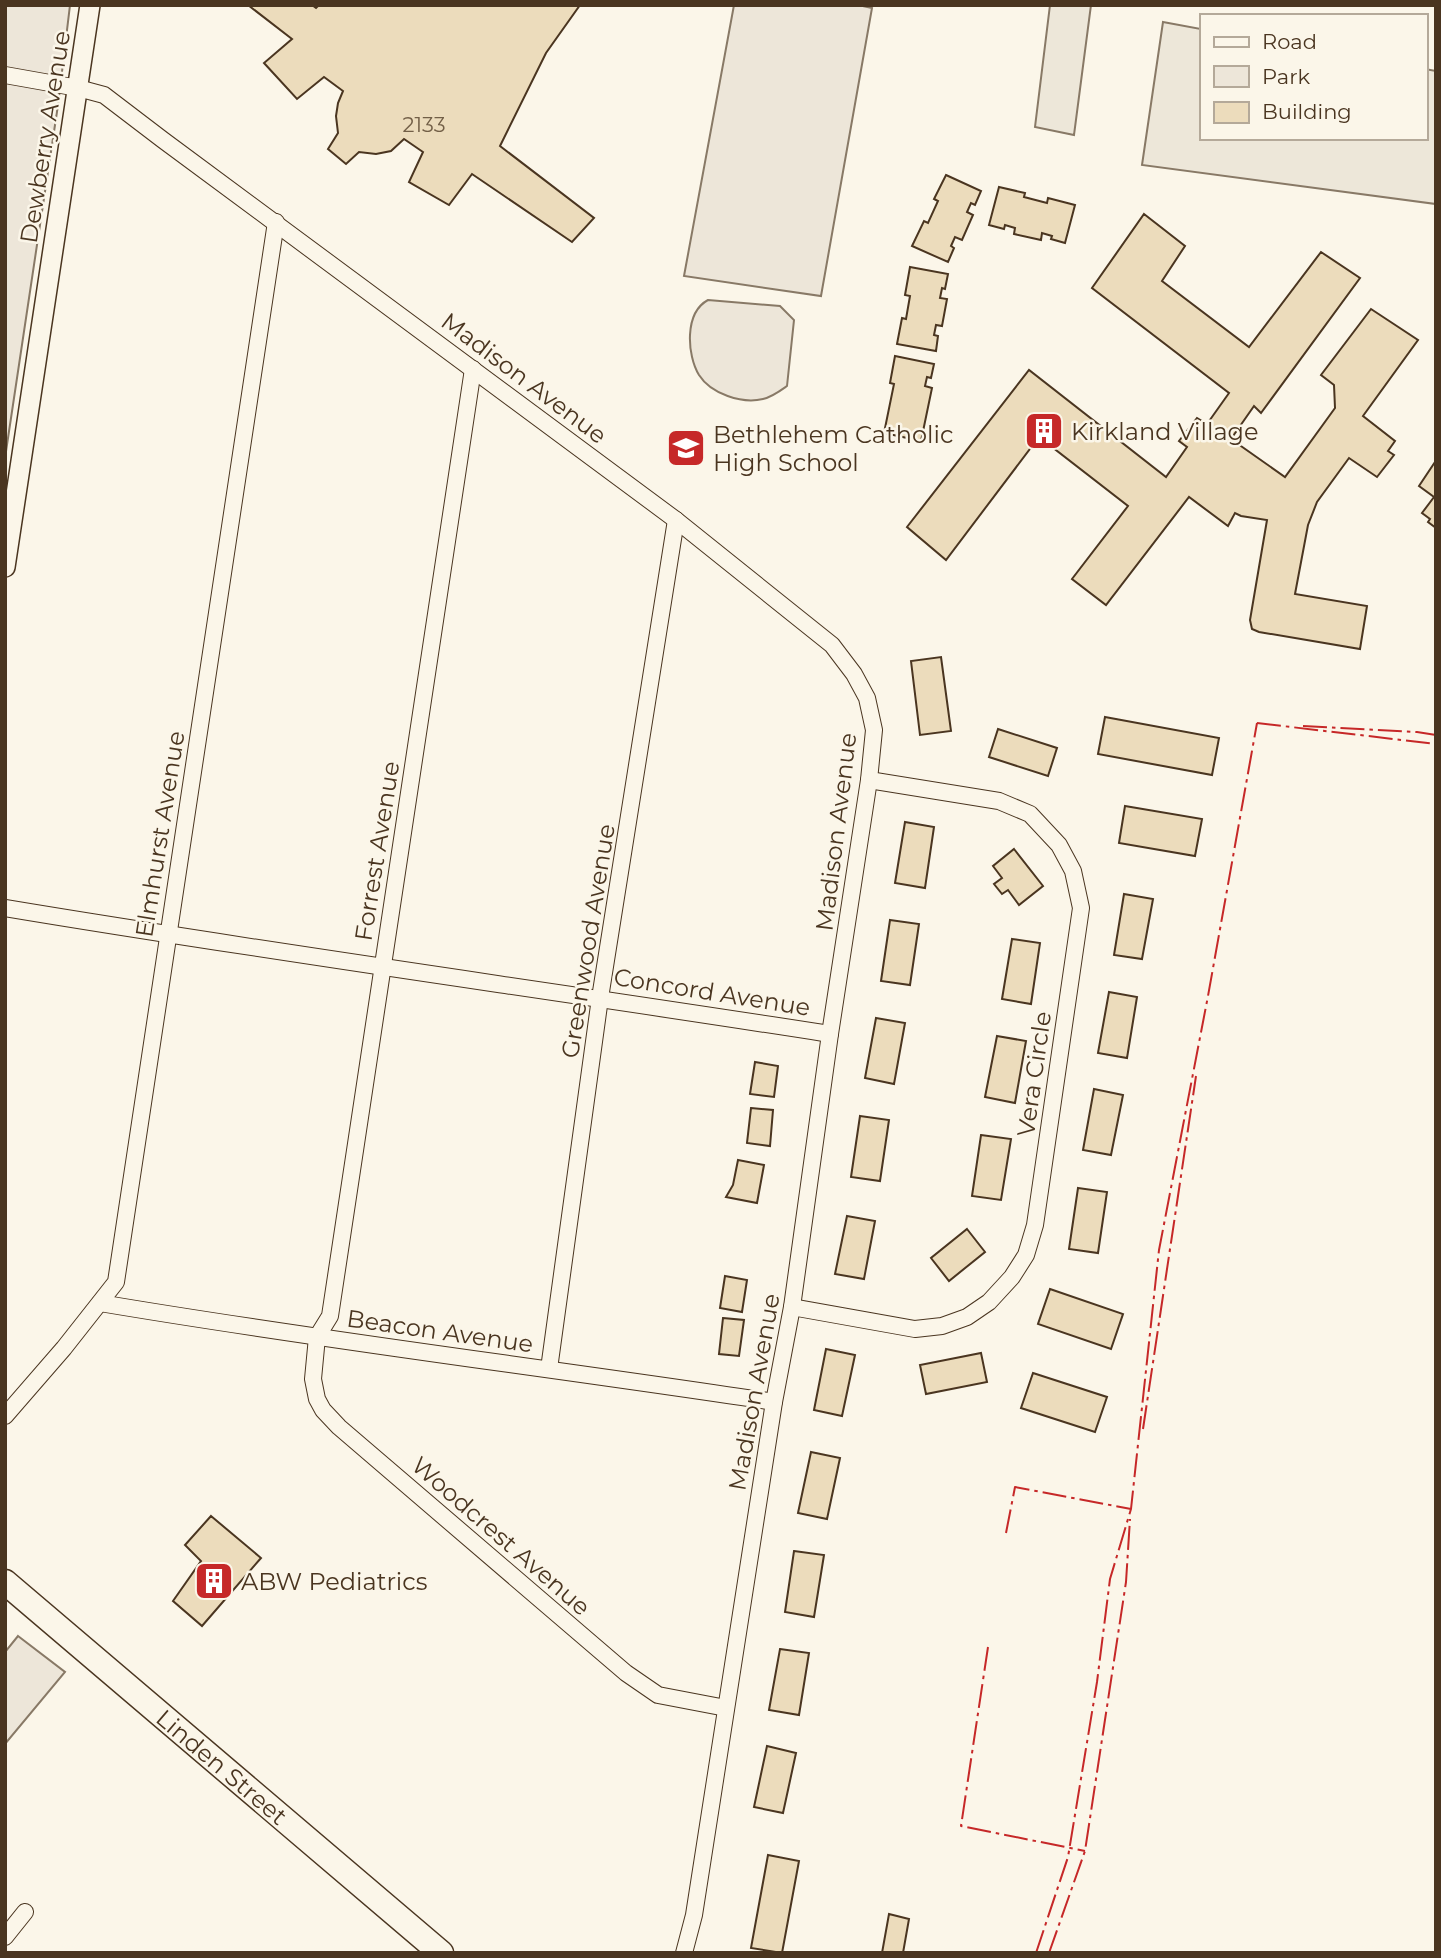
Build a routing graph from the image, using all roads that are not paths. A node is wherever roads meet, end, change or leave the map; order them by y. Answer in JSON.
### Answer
{"nodes":[{"id":1,"x":90,"y":5,"type":"edge"},
{"id":2,"x":5,"y":75,"type":"edge"},
{"id":3,"x":78,"y":88,"type":"junction"},
{"id":4,"x":276,"y":222,"type":"junction"},
{"id":5,"x":473,"y":369,"type":"junction"},
{"id":6,"x":677,"y":520,"type":"junction"},
{"id":7,"x":5,"y":567,"type":"edge"},
{"id":8,"x":869,"y":780,"type":"junction"},
{"id":9,"x":5,"y":908,"type":"edge"},
{"id":10,"x":168,"y":933,"type":"junction"},
{"id":11,"x":382,"y":967,"type":"junction"},
{"id":12,"x":600,"y":998,"type":"junction"},
{"id":13,"x":830,"y":1034,"type":"junction"},
{"id":14,"x":100,"y":1303,"type":"junction"},
{"id":15,"x":792,"y":1307,"type":"junction"},
{"id":16,"x":317,"y":1337,"type":"junction"},
{"id":17,"x":549,"y":1369,"type":"junction"},
{"id":18,"x":774,"y":1402,"type":"junction"},
{"id":19,"x":5,"y":1416,"type":"edge"},
{"id":20,"x":5,"y":1581,"type":"edge"},
{"id":21,"x":726,"y":1708,"type":"junction"},
{"id":22,"x":25,"y":1913,"type":"dead end"},
{"id":23,"x":5,"y":1937,"type":"edge"},
{"id":24,"x":441,"y":1953,"type":"edge"},
{"id":25,"x":684,"y":1953,"type":"edge"}],
"edges":[{"from":1,"to":3,"type":"street","name":"Dewberry Avenue"},
{"from":2,"to":3,"type":"street","name":"Madison Avenue"},
{"from":3,"to":4,"type":"street","name":"Madison Avenue"},
{"from":3,"to":7,"type":"street","name":"Dewberry Avenue"},
{"from":4,"to":5,"type":"street","name":"Madison Avenue"},
{"from":4,"to":10,"type":"street","name":"Elmhurst Avenue"},
{"from":5,"to":6,"type":"street","name":"Madison Avenue"},
{"from":5,"to":11,"type":"street","name":"Forrest Avenue"},
{"from":6,"to":8,"type":"street","name":"Madison Avenue"},
{"from":6,"to":12,"type":"street","name":"Greenwood Avenue"},
{"from":8,"to":13,"type":"street","name":"Madison Avenue"},
{"from":8,"to":15,"type":"street","name":"Vera Circle"},
{"from":9,"to":10,"type":"street","name":"Concord Avenue"},
{"from":10,"to":11,"type":"street","name":"Concord Avenue"},
{"from":10,"to":14,"type":"street","name":"Elmhurst Avenue"},
{"from":11,"to":12,"type":"street","name":"Concord Avenue"},
{"from":11,"to":16,"type":"street","name":"Forrest Avenue"},
{"from":12,"to":13,"type":"street","name":"Concord Avenue"},
{"from":12,"to":17,"type":"street","name":"Greenwood Avenue"},
{"from":13,"to":15,"type":"street","name":"Madison Avenue"},
{"from":14,"to":16,"type":"street","name":"Beacon Avenue"},
{"from":14,"to":19,"type":"street","name":"Elmhurst Avenue"},
{"from":15,"to":18,"type":"street","name":"Madison Avenue"},
{"from":16,"to":17,"type":"street","name":"Beacon Avenue"},
{"from":16,"to":21,"type":"street","name":"Woodcrest Avenue"},
{"from":17,"to":18,"type":"street","name":"Beacon Avenue"},
{"from":18,"to":21,"type":"street","name":"Madison Avenue"},
{"from":20,"to":24,"type":"main road","name":"Linden Street"},
{"from":21,"to":25,"type":"street","name":"Madison Avenue"},
{"from":22,"to":23,"type":"street"}]}
